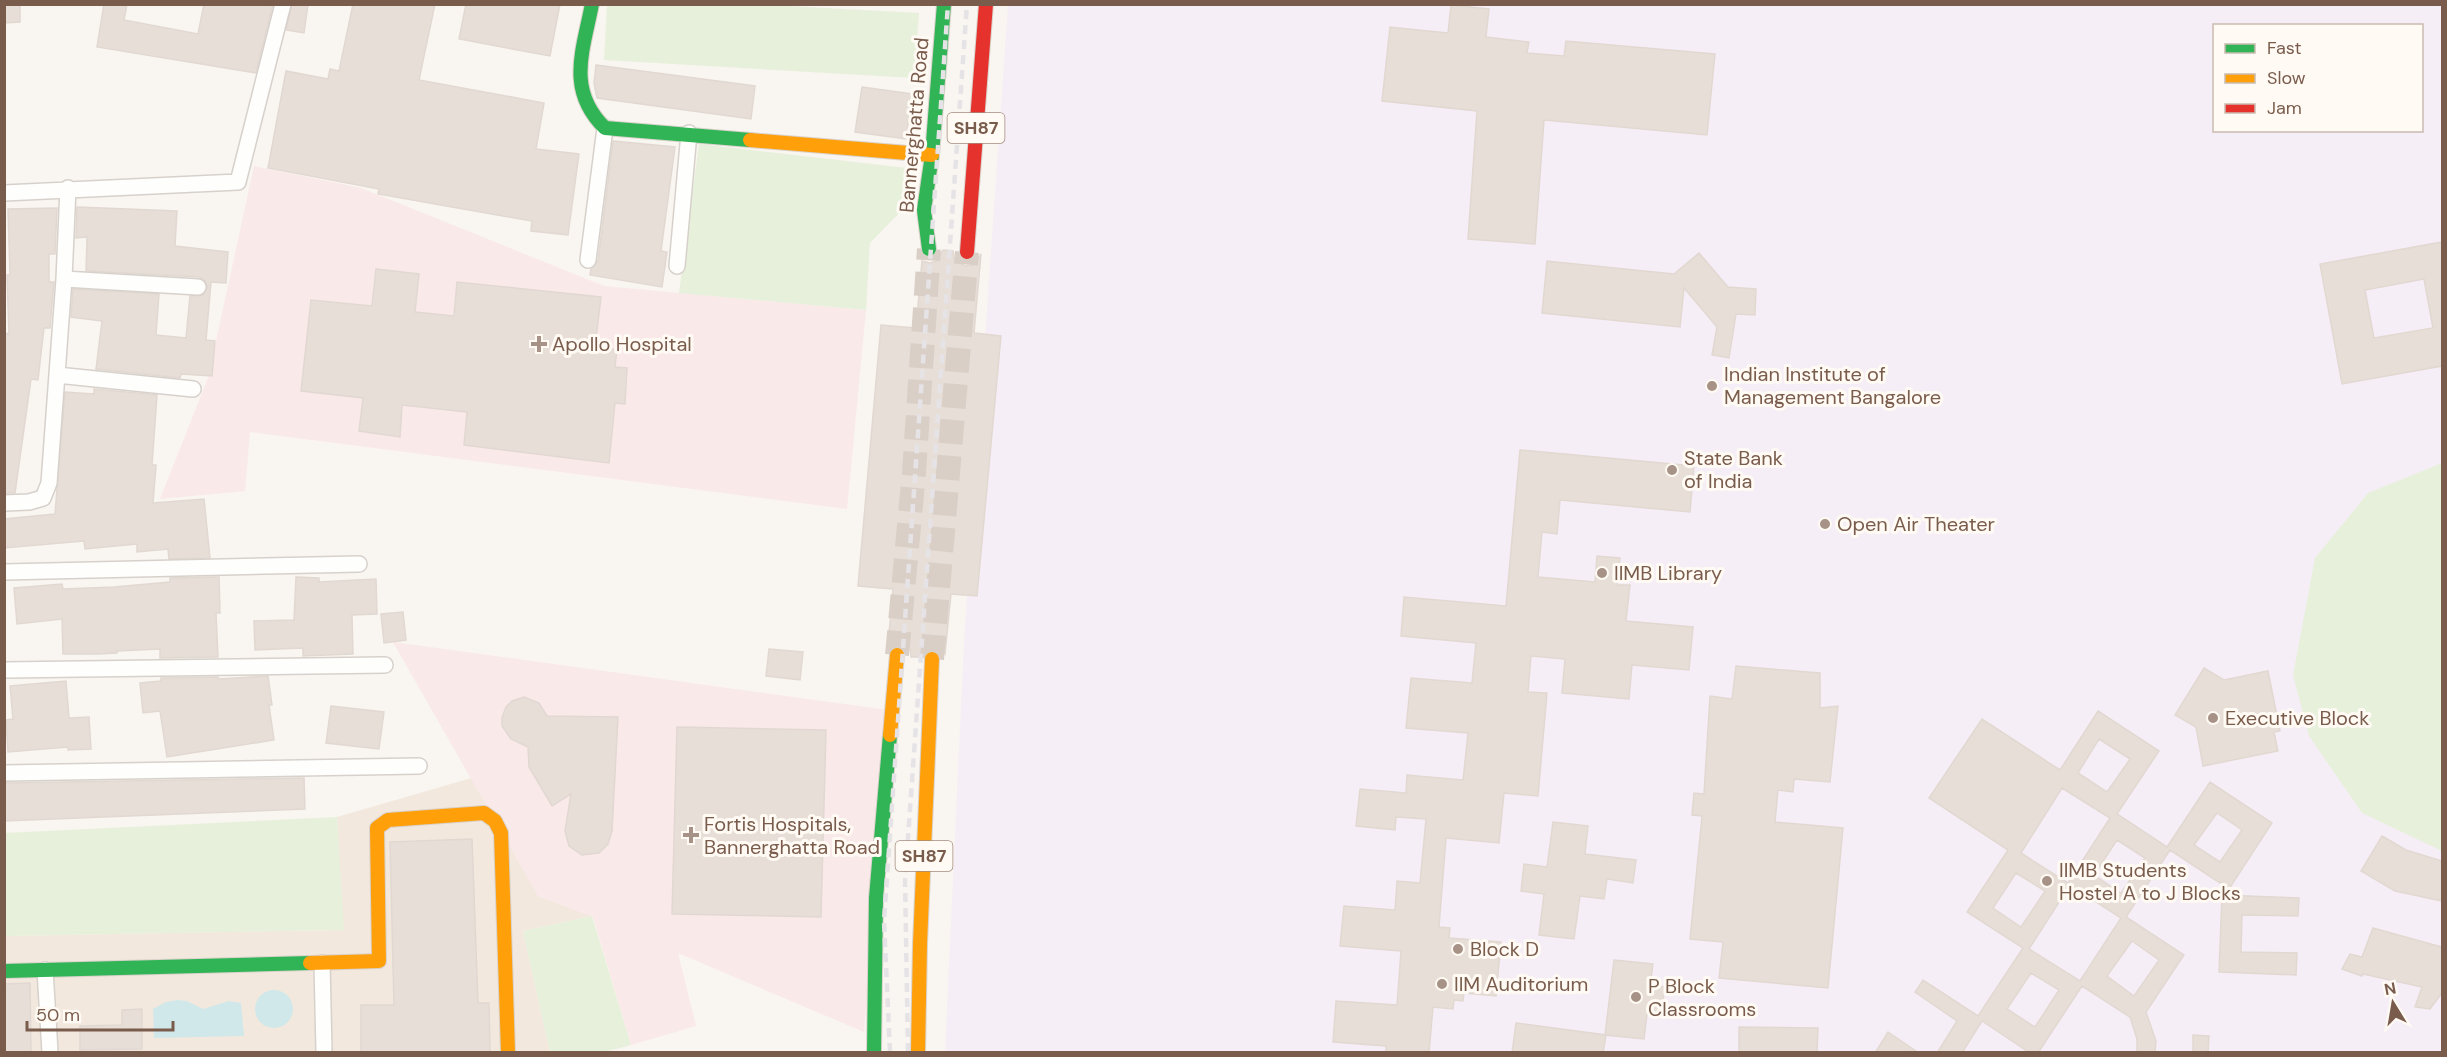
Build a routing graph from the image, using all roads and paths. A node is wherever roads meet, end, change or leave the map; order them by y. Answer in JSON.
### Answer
{"nodes":[{"id":1,"x":283,"y":4,"type":"edge"},
{"id":2,"x":592,"y":4,"type":"edge"},
{"id":3,"x":944,"y":4,"type":"edge"},
{"id":4,"x":986,"y":4,"type":"edge"},
{"id":5,"x":605,"y":128,"type":"junction"},
{"id":6,"x":689,"y":134,"type":"junction"},
{"id":7,"x":932,"y":154,"type":"junction"},
{"id":8,"x":68,"y":189,"type":"junction"},
{"id":9,"x":4,"y":193,"type":"edge"},
{"id":10,"x":929,"y":249,"type":"tunnel mouth"},
{"id":11,"x":967,"y":252,"type":"tunnel mouth"},
{"id":12,"x":588,"y":260,"type":"dead end"},
{"id":13,"x":676,"y":266,"type":"dead end"},
{"id":14,"x":64,"y":279,"type":"junction"},
{"id":15,"x":198,"y":287,"type":"dead end"},
{"id":16,"x":57,"y":375,"type":"junction"},
{"id":17,"x":193,"y":389,"type":"dead end"},
{"id":18,"x":4,"y":503,"type":"edge"},
{"id":19,"x":359,"y":564,"type":"dead end"},
{"id":20,"x":4,"y":572,"type":"edge"},
{"id":21,"x":897,"y":655,"type":"tunnel mouth"},
{"id":22,"x":932,"y":659,"type":"tunnel mouth"},
{"id":23,"x":385,"y":665,"type":"dead end"},
{"id":24,"x":4,"y":670,"type":"edge"},
{"id":25,"x":419,"y":766,"type":"dead end"},
{"id":26,"x":4,"y":773,"type":"edge"},
{"id":27,"x":322,"y":963,"type":"junction"},
{"id":28,"x":45,"y":970,"type":"junction"},
{"id":29,"x":4,"y":971,"type":"edge"},
{"id":30,"x":50,"y":1053,"type":"edge"},
{"id":31,"x":324,"y":1053,"type":"edge"},
{"id":32,"x":508,"y":1053,"type":"edge"},
{"id":33,"x":874,"y":1053,"type":"edge"},
{"id":34,"x":918,"y":1053,"type":"edge"}],
"edges":[{"from":1,"to":8,"type":"street"},
{"from":2,"to":5,"type":"street"},
{"from":3,"to":7,"type":"street","name":"Bannerghatta Road","number":"SH87"},
{"from":4,"to":11,"type":"street","number":"SH87"},
{"from":5,"to":6,"type":"street"},
{"from":5,"to":12,"type":"street"},
{"from":6,"to":7,"type":"street"},
{"from":6,"to":13,"type":"street"},
{"from":7,"to":10,"type":"street","name":"Bannerghatta Road","number":"SH87"},
{"from":8,"to":9,"type":"street"},
{"from":8,"to":14,"type":"street"},
{"from":14,"to":15,"type":"street"},
{"from":14,"to":16,"type":"street"},
{"from":16,"to":17,"type":"street"},
{"from":16,"to":18,"type":"street"},
{"from":19,"to":20,"type":"street"},
{"from":21,"to":33,"type":"street","number":"SH87"},
{"from":22,"to":34,"type":"street","number":"SH87"},
{"from":23,"to":24,"type":"street"},
{"from":25,"to":26,"type":"street"},
{"from":27,"to":28,"type":"street"},
{"from":27,"to":31,"type":"street"},
{"from":27,"to":32,"type":"street"},
{"from":28,"to":29,"type":"street"},
{"from":28,"to":30,"type":"street"}]}
